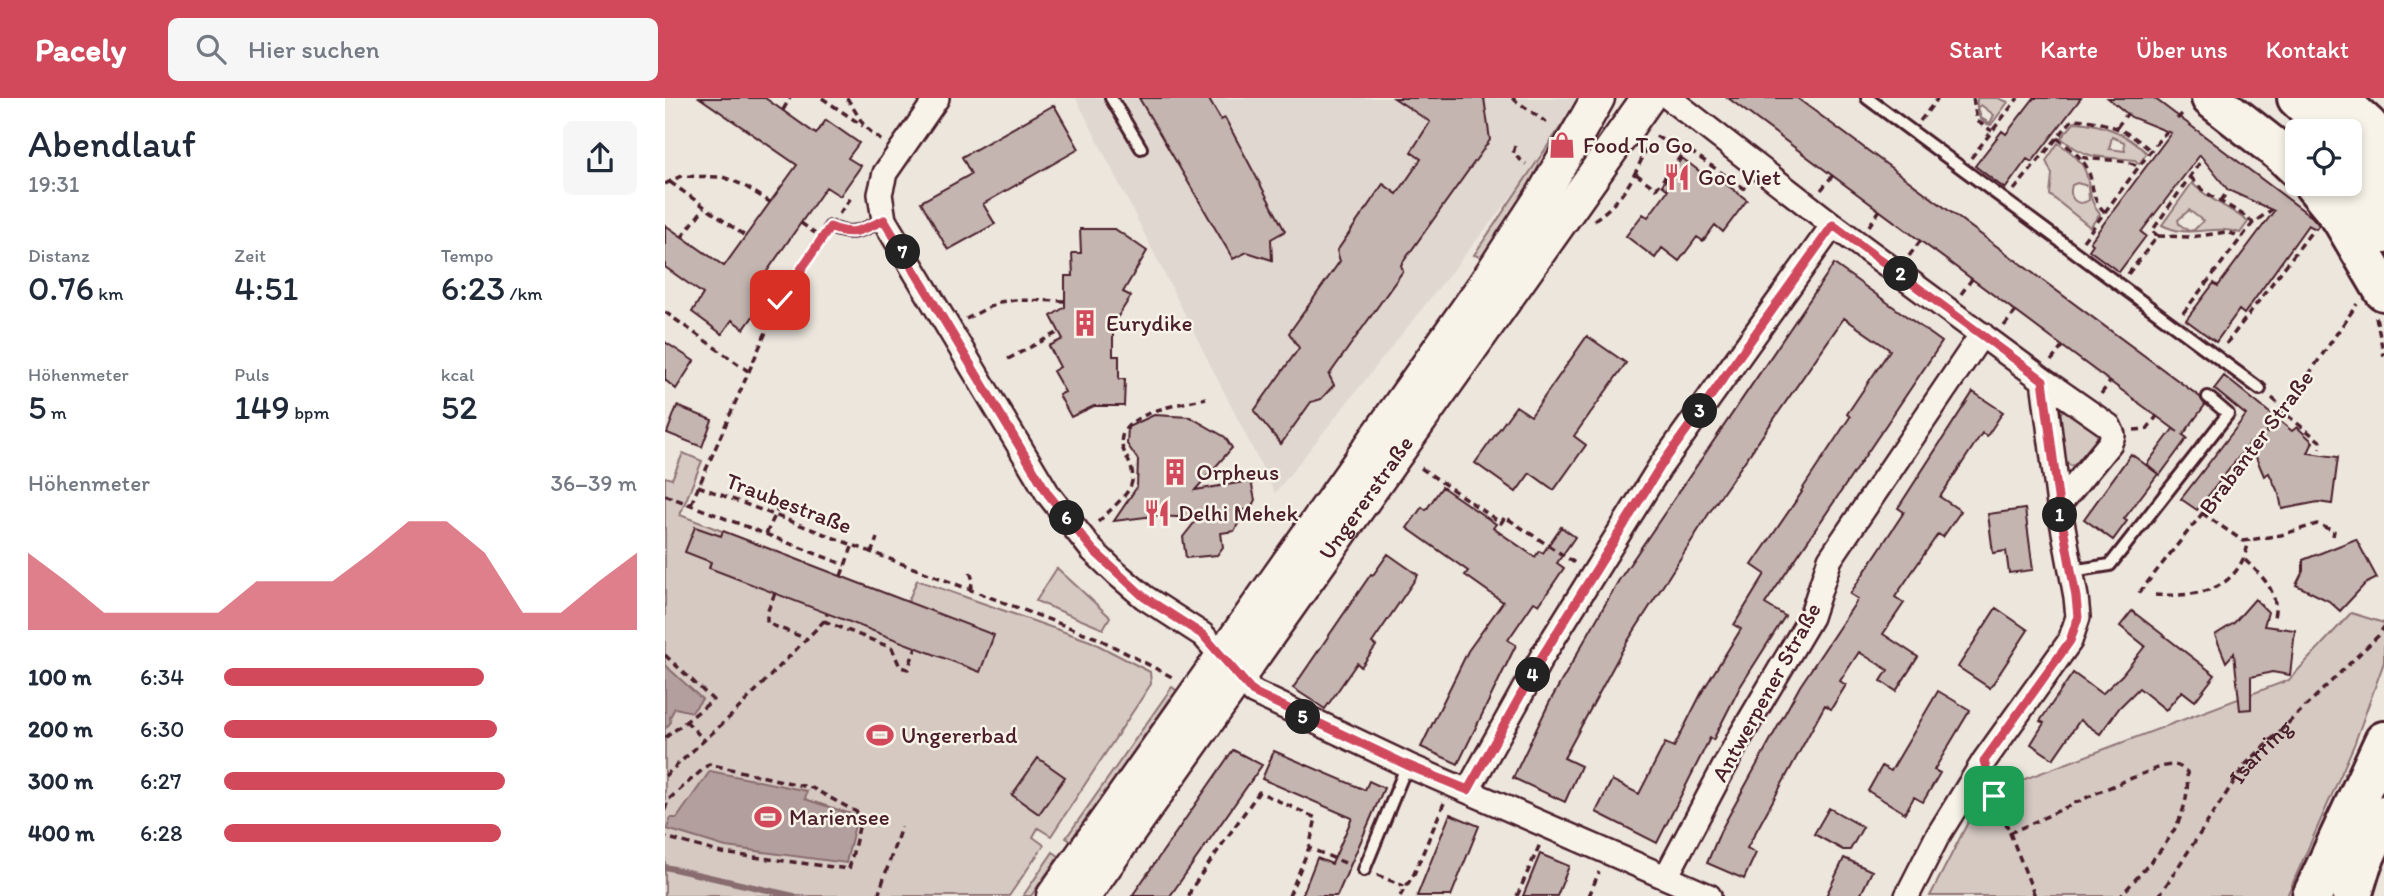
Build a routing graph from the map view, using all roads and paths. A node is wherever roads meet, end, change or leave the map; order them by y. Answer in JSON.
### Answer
{"nodes":[{"id":1,"x":790,"y":98,"type":"edge"},
{"id":2,"x":822,"y":98,"type":"edge"},
{"id":3,"x":847,"y":98,"type":"edge"},
{"id":4,"x":937,"y":98,"type":"edge"},
{"id":5,"x":1111,"y":98,"type":"edge"},
{"id":6,"x":1512,"y":98,"type":"edge"},
{"id":7,"x":1598,"y":98,"type":"edge"},
{"id":8,"x":1648,"y":98,"type":"edge"},
{"id":9,"x":1669,"y":98,"type":"edge"},
{"id":10,"x":1867,"y":98,"type":"edge"},
{"id":11,"x":1938,"y":98,"type":"edge"},
{"id":12,"x":1973,"y":98,"type":"edge"},
{"id":13,"x":2007,"y":98,"type":"edge"},
{"id":14,"x":2254,"y":98,"type":"edge"},
{"id":15,"x":2297,"y":98,"type":"edge"},
{"id":16,"x":2337,"y":98,"type":"edge"},
{"id":17,"x":2017,"y":99,"type":"edge"},
{"id":18,"x":2199,"y":103,"type":"edge"},
{"id":19,"x":783,"y":110,"type":"dead end"},
{"id":20,"x":2127,"y":114,"type":"dead end"},
{"id":21,"x":2178,"y":119,"type":"dead end"},
{"id":22,"x":2319,"y":119,"type":"edge"},
{"id":23,"x":1550,"y":125,"type":"dead end"},
{"id":24,"x":2285,"y":125,"type":"edge"},
{"id":25,"x":865,"y":127,"type":"junction"},
{"id":26,"x":1707,"y":127,"type":"junction"},
{"id":27,"x":2117,"y":127,"type":"junction"},
{"id":28,"x":1912,"y":131,"type":"junction"},
{"id":29,"x":1992,"y":131,"type":"junction"},
{"id":30,"x":2167,"y":132,"type":"dead end"},
{"id":31,"x":1656,"y":136,"type":"dead end"},
{"id":32,"x":2057,"y":138,"type":"junction"},
{"id":33,"x":887,"y":145,"type":"dead end"},
{"id":34,"x":2384,"y":146,"type":"edge"},
{"id":35,"x":1141,"y":148,"type":"dead end"},
{"id":36,"x":1517,"y":149,"type":"dead end"},
{"id":37,"x":1646,"y":149,"type":"dead end"},
{"id":38,"x":1690,"y":151,"type":"junction"},
{"id":39,"x":2151,"y":151,"type":"junction"},
{"id":40,"x":1683,"y":153,"type":"junction"},
{"id":41,"x":2080,"y":157,"type":"junction"},
{"id":42,"x":2285,"y":157,"type":"edge"},
{"id":43,"x":2203,"y":158,"type":"dead end"},
{"id":44,"x":2362,"y":162,"type":"edge"},
{"id":45,"x":1526,"y":164,"type":"dead end"},
{"id":46,"x":2139,"y":167,"type":"junction"},
{"id":47,"x":1964,"y":168,"type":"junction"},
{"id":48,"x":1636,"y":174,"type":"junction"},
{"id":49,"x":2191,"y":177,"type":"junction"},
{"id":50,"x":668,"y":183,"type":"edge"},
{"id":51,"x":2384,"y":187,"type":"edge"},
{"id":52,"x":2228,"y":190,"type":"dead end"},
{"id":53,"x":1748,"y":191,"type":"dead end"},
{"id":54,"x":853,"y":195,"type":"dead end"},
{"id":55,"x":2322,"y":196,"type":"edge"},
{"id":56,"x":2355,"y":196,"type":"edge"},
{"id":57,"x":1605,"y":200,"type":"dead end"},
{"id":58,"x":2006,"y":200,"type":"junction"},
{"id":59,"x":2221,"y":201,"type":"junction"},
{"id":60,"x":770,"y":202,"type":"dead end"},
{"id":61,"x":1614,"y":206,"type":"junction"},
{"id":62,"x":705,"y":207,"type":"junction"},
{"id":63,"x":2271,"y":211,"type":"dead end"},
{"id":64,"x":2105,"y":212,"type":"junction"},
{"id":65,"x":884,"y":220,"type":"junction"},
{"id":66,"x":801,"y":223,"type":"dead end"},
{"id":67,"x":2253,"y":223,"type":"junction"},
{"id":68,"x":1833,"y":225,"type":"junction"},
{"id":69,"x":2316,"y":225,"type":"dead end"},
{"id":70,"x":1587,"y":226,"type":"dead end"},
{"id":71,"x":830,"y":227,"type":"junction"},
{"id":72,"x":809,"y":229,"type":"dead end"},
{"id":73,"x":2384,"y":234,"type":"edge"},
{"id":74,"x":745,"y":236,"type":"dead end"},
{"id":75,"x":2158,"y":236,"type":"junction"},
{"id":76,"x":683,"y":237,"type":"dead end"},
{"id":77,"x":2242,"y":237,"type":"junction"},
{"id":78,"x":2076,"y":250,"type":"junction"},
{"id":79,"x":2120,"y":284,"type":"junction"},
{"id":80,"x":2373,"y":299,"type":"edge"},
{"id":81,"x":1065,"y":301,"type":"dead end"},
{"id":82,"x":665,"y":312,"type":"edge"},
{"id":83,"x":2173,"y":326,"type":"junction"},
{"id":84,"x":950,"y":330,"type":"junction"},
{"id":85,"x":1059,"y":332,"type":"dead end"},
{"id":86,"x":1982,"y":334,"type":"junction"},
{"id":87,"x":2384,"y":356,"type":"edge"},
{"id":88,"x":2216,"y":357,"type":"junction"},
{"id":89,"x":1007,"y":359,"type":"dead end"},
{"id":90,"x":748,"y":371,"type":"junction"},
{"id":91,"x":2043,"y":380,"type":"junction"},
{"id":92,"x":2260,"y":389,"type":"dead end"},
{"id":93,"x":2208,"y":397,"type":"dead end"},
{"id":94,"x":1206,"y":398,"type":"dead end"},
{"id":95,"x":2283,"y":412,"type":"junction"},
{"id":96,"x":2157,"y":416,"type":"dead end"},
{"id":97,"x":2111,"y":430,"type":"junction"},
{"id":98,"x":2320,"y":449,"type":"dead end"},
{"id":99,"x":1422,"y":468,"type":"dead end"},
{"id":100,"x":698,"y":486,"type":"junction"},
{"id":101,"x":665,"y":495,"type":"edge"},
{"id":102,"x":782,"y":501,"type":"dead end"},
{"id":103,"x":691,"y":504,"type":"junction"},
{"id":104,"x":2059,"y":505,"type":"junction"},
{"id":105,"x":1107,"y":513,"type":"dead end"},
{"id":106,"x":2202,"y":513,"type":"junction"},
{"id":107,"x":774,"y":516,"type":"junction"},
{"id":108,"x":766,"y":534,"type":"junction"},
{"id":109,"x":2333,"y":536,"type":"dead end"},
{"id":110,"x":877,"y":538,"type":"dead end"},
{"id":111,"x":2249,"y":540,"type":"junction"},
{"id":112,"x":852,"y":547,"type":"junction"},
{"id":113,"x":871,"y":554,"type":"junction"},
{"id":114,"x":2245,"y":560,"type":"junction"},
{"id":115,"x":845,"y":565,"type":"junction"},
{"id":116,"x":2071,"y":571,"type":"junction"},
{"id":117,"x":970,"y":572,"type":"dead end"},
{"id":118,"x":1592,"y":574,"type":"junction"},
{"id":119,"x":841,"y":576,"type":"dead end"},
{"id":120,"x":970,"y":590,"type":"junction"},
{"id":121,"x":775,"y":593,"type":"dead end"},
{"id":122,"x":2139,"y":593,"type":"dead end"},
{"id":123,"x":2155,"y":595,"type":"dead end"},
{"id":124,"x":827,"y":614,"type":"dead end"},
{"id":125,"x":2274,"y":617,"type":"dead end"},
{"id":126,"x":824,"y":621,"type":"junction"},
{"id":127,"x":2384,"y":627,"type":"edge"},
{"id":128,"x":807,"y":639,"type":"junction"},
{"id":129,"x":916,"y":647,"type":"dead end"},
{"id":130,"x":665,"y":656,"type":"edge"},
{"id":131,"x":1231,"y":667,"type":"junction"},
{"id":132,"x":1174,"y":677,"type":"dead end"},
{"id":133,"x":686,"y":721,"type":"junction"},
{"id":134,"x":665,"y":738,"type":"edge"},
{"id":135,"x":704,"y":740,"type":"junction"},
{"id":136,"x":2384,"y":741,"type":"edge"},
{"id":137,"x":1984,"y":761,"type":"junction"},
{"id":138,"x":1407,"y":765,"type":"junction"},
{"id":139,"x":665,"y":776,"type":"edge"},
{"id":140,"x":1460,"y":787,"type":"junction"},
{"id":141,"x":667,"y":798,"type":"edge"},
{"id":142,"x":665,"y":810,"type":"edge"},
{"id":143,"x":2384,"y":815,"type":"edge"},
{"id":144,"x":1548,"y":825,"type":"junction"},
{"id":145,"x":901,"y":827,"type":"dead end"},
{"id":146,"x":2008,"y":833,"type":"junction"},
{"id":147,"x":665,"y":837,"type":"edge"},
{"id":148,"x":1309,"y":848,"type":"junction"},
{"id":149,"x":2384,"y":859,"type":"edge"},
{"id":150,"x":1364,"y":870,"type":"junction"},
{"id":151,"x":1666,"y":877,"type":"junction"},
{"id":152,"x":1404,"y":886,"type":"junction"},
{"id":153,"x":2353,"y":894,"type":"edge"},
{"id":154,"x":878,"y":896,"type":"edge"},
{"id":155,"x":1053,"y":896,"type":"edge"},
{"id":156,"x":1084,"y":896,"type":"edge"},
{"id":157,"x":1189,"y":896,"type":"edge"},
{"id":158,"x":1289,"y":896,"type":"edge"},
{"id":159,"x":1400,"y":896,"type":"edge"},
{"id":160,"x":1517,"y":896,"type":"edge"},
{"id":161,"x":1709,"y":896,"type":"edge"},
{"id":162,"x":1907,"y":896,"type":"edge"},
{"id":163,"x":2035,"y":896,"type":"edge"},
{"id":164,"x":2121,"y":896,"type":"edge"},
{"id":165,"x":2159,"y":896,"type":"edge"},
{"id":166,"x":2312,"y":896,"type":"edge"}],
"edges":[{"from":1,"to":19,"type":"path"},
{"from":2,"to":25,"type":"path"},
{"from":3,"to":25,"type":"path"},
{"from":4,"to":65,"type":"street"},
{"from":5,"to":35,"type":"lane"},
{"from":6,"to":23,"type":"path"},
{"from":7,"to":131,"type":"main road","name":"Ungererstraße"},
{"from":8,"to":131,"type":"main road","name":"Ungererstraße"},
{"from":9,"to":26,"type":"street"},
{"from":10,"to":28,"type":"lane"},
{"from":11,"to":28,"type":"path"},
{"from":12,"to":29,"type":"path"},
{"from":13,"to":17,"type":"path"},
{"from":14,"to":24,"type":"highway"},
{"from":15,"to":22,"type":"highway"},
{"from":16,"to":34,"type":"highway"},
{"from":17,"to":29,"type":"path"},
{"from":18,"to":21,"type":"path"},
{"from":18,"to":42,"type":"highway"},
{"from":20,"to":27,"type":"path"},
{"from":25,"to":33,"type":"path"},
{"from":26,"to":38,"type":"path"},
{"from":26,"to":68,"type":"street"},
{"from":27,"to":32,"type":"path"},
{"from":27,"to":39,"type":"path"},
{"from":28,"to":47,"type":"lane"},
{"from":29,"to":47,"type":"path"},
{"from":30,"to":39,"type":"path"},
{"from":31,"to":40,"type":"path"},
{"from":32,"to":41,"type":"path"},
{"from":32,"to":58,"type":"path"},
{"from":36,"to":45,"type":"path"},
{"from":37,"to":48,"type":"path"},
{"from":38,"to":40,"type":"path"},
{"from":38,"to":53,"type":"path"},
{"from":39,"to":46,"type":"path"},
{"from":40,"to":48,"type":"path"},
{"from":41,"to":46,"type":"path"},
{"from":41,"to":64,"type":"path"},
{"from":43,"to":49,"type":"path"},
{"from":44,"to":51,"type":"highway"},
{"from":46,"to":64,"type":"path"},
{"from":47,"to":58,"type":"lane"},
{"from":48,"to":61,"type":"path"},
{"from":49,"to":59,"type":"path"},
{"from":49,"to":75,"type":"path"},
{"from":50,"to":60,"type":"path"},
{"from":50,"to":62,"type":"path"},
{"from":52,"to":59,"type":"path"},
{"from":54,"to":71,"type":"path","name":"Traubestraße"},
{"from":55,"to":80,"type":"highway"},
{"from":56,"to":73,"type":"highway"},
{"from":57,"to":61,"type":"path"},
{"from":58,"to":78,"type":"lane"},
{"from":59,"to":67,"type":"path"},
{"from":61,"to":70,"type":"path"},
{"from":62,"to":74,"type":"path"},
{"from":62,"to":76,"type":"path"},
{"from":63,"to":67,"type":"path"},
{"from":64,"to":78,"type":"path"},
{"from":65,"to":71,"type":"lane"},
{"from":65,"to":84,"type":"street"},
{"from":66,"to":72,"type":"path"},
{"from":67,"to":77,"type":"path"},
{"from":68,"to":86,"type":"street"},
{"from":68,"to":118,"type":"street"},
{"from":69,"to":88,"type":"path"},
{"from":71,"to":90,"type":"path","name":"Traubestraße"},
{"from":75,"to":77,"type":"path"},
{"from":75,"to":79,"type":"path"},
{"from":77,"to":83,"type":"path"},
{"from":78,"to":79,"type":"lane"},
{"from":79,"to":83,"type":"lane"},
{"from":80,"to":87,"type":"path"},
{"from":80,"to":95,"type":"path","name":"Brabanter Straße"},
{"from":81,"to":84,"type":"path"},
{"from":82,"to":90,"type":"path"},
{"from":83,"to":88,"type":"lane"},
{"from":84,"to":131,"type":"street"},
{"from":85,"to":89,"type":"path"},
{"from":86,"to":91,"type":"street"},
{"from":86,"to":151,"type":"street","name":"Antwerpener Straße"},
{"from":88,"to":92,"type":"lane"},
{"from":90,"to":100,"type":"path","name":"Traubestraße"},
{"from":91,"to":97,"type":"street"},
{"from":91,"to":104,"type":"street"},
{"from":93,"to":116,"type":"lane"},
{"from":94,"to":105,"type":"path"},
{"from":95,"to":98,"type":"path"},
{"from":95,"to":106,"type":"path","name":"Brabanter Straße"},
{"from":96,"to":97,"type":"path"},
{"from":97,"to":104,"type":"street"},
{"from":99,"to":118,"type":"path"},
{"from":100,"to":103,"type":"path"},
{"from":100,"to":107,"type":"path","name":"Traubestraße"},
{"from":101,"to":103,"type":"path"},
{"from":102,"to":107,"type":"path"},
{"from":103,"to":108,"type":"path"},
{"from":104,"to":116,"type":"street"},
{"from":106,"to":111,"type":"path"},
{"from":106,"to":122,"type":"path","name":"Brabanter Straße"},
{"from":107,"to":108,"type":"path"},
{"from":107,"to":112,"type":"path","name":"Traubestraße"},
{"from":108,"to":115,"type":"path"},
{"from":109,"to":111,"type":"path"},
{"from":110,"to":113,"type":"path"},
{"from":111,"to":114,"type":"path"},
{"from":112,"to":113,"type":"path","name":"Traubestraße"},
{"from":112,"to":115,"type":"path"},
{"from":113,"to":120,"type":"path","name":"Traubestraße"},
{"from":114,"to":123,"type":"path"},
{"from":114,"to":125,"type":"path"},
{"from":115,"to":119,"type":"path"},
{"from":116,"to":137,"type":"street"},
{"from":117,"to":120,"type":"path"},
{"from":118,"to":140,"type":"street"},
{"from":120,"to":132,"type":"path","name":"Traubestraße"},
{"from":121,"to":128,"type":"path"},
{"from":124,"to":126,"type":"path"},
{"from":126,"to":128,"type":"path"},
{"from":126,"to":129,"type":"path"},
{"from":127,"to":165,"type":"path","name":"Isarring"},
{"from":128,"to":135,"type":"path"},
{"from":130,"to":133,"type":"path"},
{"from":131,"to":138,"type":"street"},
{"from":131,"to":155,"type":"main road","name":"Ungererstraße"},
{"from":131,"to":156,"type":"main road","name":"Ungererstraße"},
{"from":133,"to":134,"type":"path"},
{"from":133,"to":135,"type":"path"},
{"from":135,"to":139,"type":"path"},
{"from":136,"to":166,"type":"highway"},
{"from":137,"to":146,"type":"path"},
{"from":137,"to":162,"type":"street"},
{"from":138,"to":140,"type":"street"},
{"from":138,"to":150,"type":"lane"},
{"from":140,"to":144,"type":"street"},
{"from":140,"to":152,"type":"path"},
{"from":141,"to":142,"type":"path"},
{"from":141,"to":147,"type":"path"},
{"from":143,"to":153,"type":"highway"},
{"from":144,"to":151,"type":"street"},
{"from":144,"to":160,"type":"path"},
{"from":145,"to":154,"type":"path"},
{"from":146,"to":163,"type":"path"},
{"from":146,"to":164,"type":"path"},
{"from":148,"to":150,"type":"path"},
{"from":148,"to":157,"type":"path"},
{"from":148,"to":158,"type":"path"},
{"from":149,"to":153,"type":"highway"},
{"from":150,"to":152,"type":"path"},
{"from":151,"to":161,"type":"street"},
{"from":152,"to":159,"type":"path"}]}
